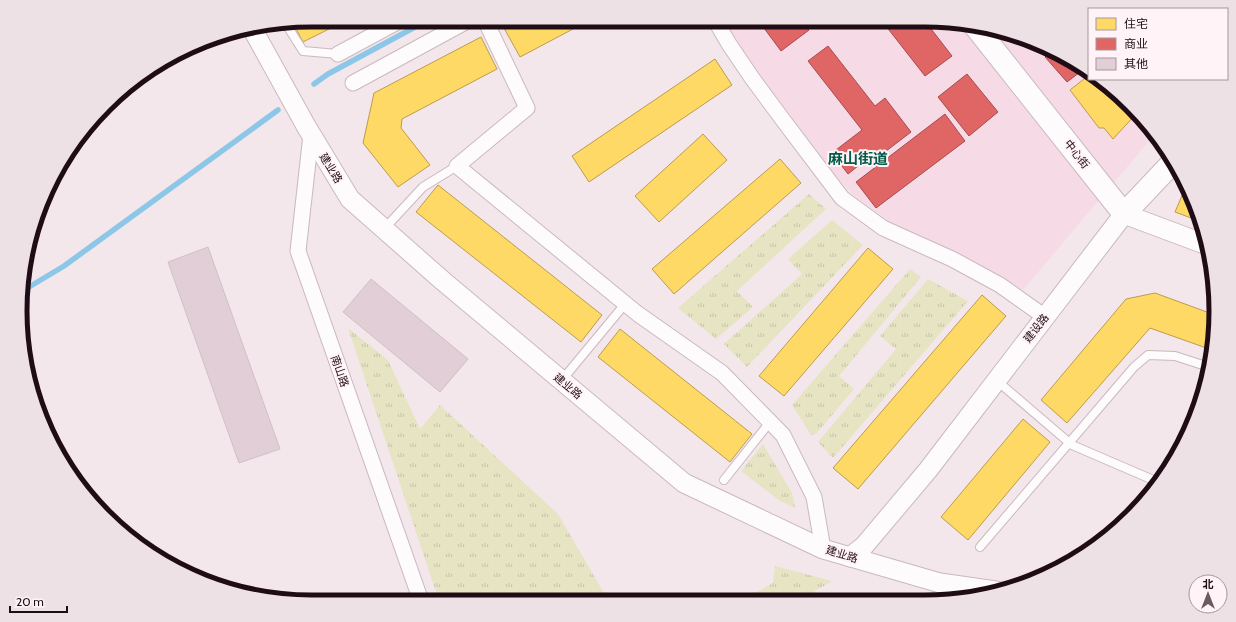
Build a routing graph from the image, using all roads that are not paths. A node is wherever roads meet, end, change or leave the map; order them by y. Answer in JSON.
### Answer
{"nodes":[{"id":1,"x":388,"y":27,"type":"edge"},
{"id":2,"x":456,"y":27,"type":"edge"},
{"id":3,"x":488,"y":27,"type":"edge"},
{"id":4,"x":719,"y":27,"type":"edge"},
{"id":5,"x":289,"y":28,"type":"edge"},
{"id":6,"x":254,"y":32,"type":"edge"},
{"id":7,"x":980,"y":32,"type":"edge"},
{"id":8,"x":338,"y":54,"type":"joint"},
{"id":9,"x":353,"y":83,"type":"dead end"},
{"id":10,"x":311,"y":135,"type":"junction"},
{"id":11,"x":457,"y":166,"type":"junction"},
{"id":12,"x":1169,"y":166,"type":"edge"},
{"id":13,"x":1124,"y":214,"type":"junction"},
{"id":14,"x":384,"y":229,"type":"junction"},
{"id":15,"x":1200,"y":243,"type":"edge"},
{"id":16,"x":625,"y":304,"type":"junction"},
{"id":17,"x":1045,"y":317,"type":"junction"},
{"id":18,"x":1204,"y":365,"type":"edge"},
{"id":19,"x":996,"y":380,"type":"junction"},
{"id":20,"x":562,"y":381,"type":"junction"},
{"id":21,"x":770,"y":422,"type":"junction"},
{"id":22,"x":1069,"y":443,"type":"junction"},
{"id":23,"x":724,"y":480,"type":"dead end"},
{"id":24,"x":1153,"y":480,"type":"edge"},
{"id":25,"x":980,"y":547,"type":"dead end"},
{"id":26,"x":823,"y":549,"type":"junction"},
{"id":27,"x":857,"y":552,"type":"junction"},
{"id":28,"x":983,"y":589,"type":"edge"},
{"id":29,"x":419,"y":595,"type":"edge"}],
"edges":[{"from":1,"to":8,"type":"street"},
{"from":2,"to":9,"type":"street"},
{"from":3,"to":11,"type":"street"},
{"from":4,"to":17,"type":"street"},
{"from":5,"to":8,"type":"lane"},
{"from":6,"to":10,"type":"street","name":"建业路"},
{"from":7,"to":13,"type":"main road","name":"中心街"},
{"from":10,"to":14,"type":"street","name":"建业路"},
{"from":10,"to":29,"type":"street","name":"南山路"},
{"from":11,"to":14,"type":"lane"},
{"from":11,"to":16,"type":"street"},
{"from":12,"to":13,"type":"main road","name":"建设路"},
{"from":13,"to":15,"type":"street"},
{"from":13,"to":17,"type":"street","name":"建设路"},
{"from":14,"to":20,"type":"street","name":"建业路"},
{"from":16,"to":20,"type":"lane"},
{"from":16,"to":21,"type":"street"},
{"from":17,"to":19,"type":"street","name":"建设路"},
{"from":18,"to":22,"type":"lane"},
{"from":19,"to":22,"type":"lane"},
{"from":19,"to":27,"type":"street","name":"建设路"},
{"from":20,"to":26,"type":"street","name":"建业路"},
{"from":21,"to":23,"type":"lane"},
{"from":21,"to":26,"type":"street"},
{"from":22,"to":24,"type":"lane"},
{"from":22,"to":25,"type":"lane"},
{"from":26,"to":27,"type":"street","name":"建业路"},
{"from":27,"to":28,"type":"street","name":"建业路"}]}
